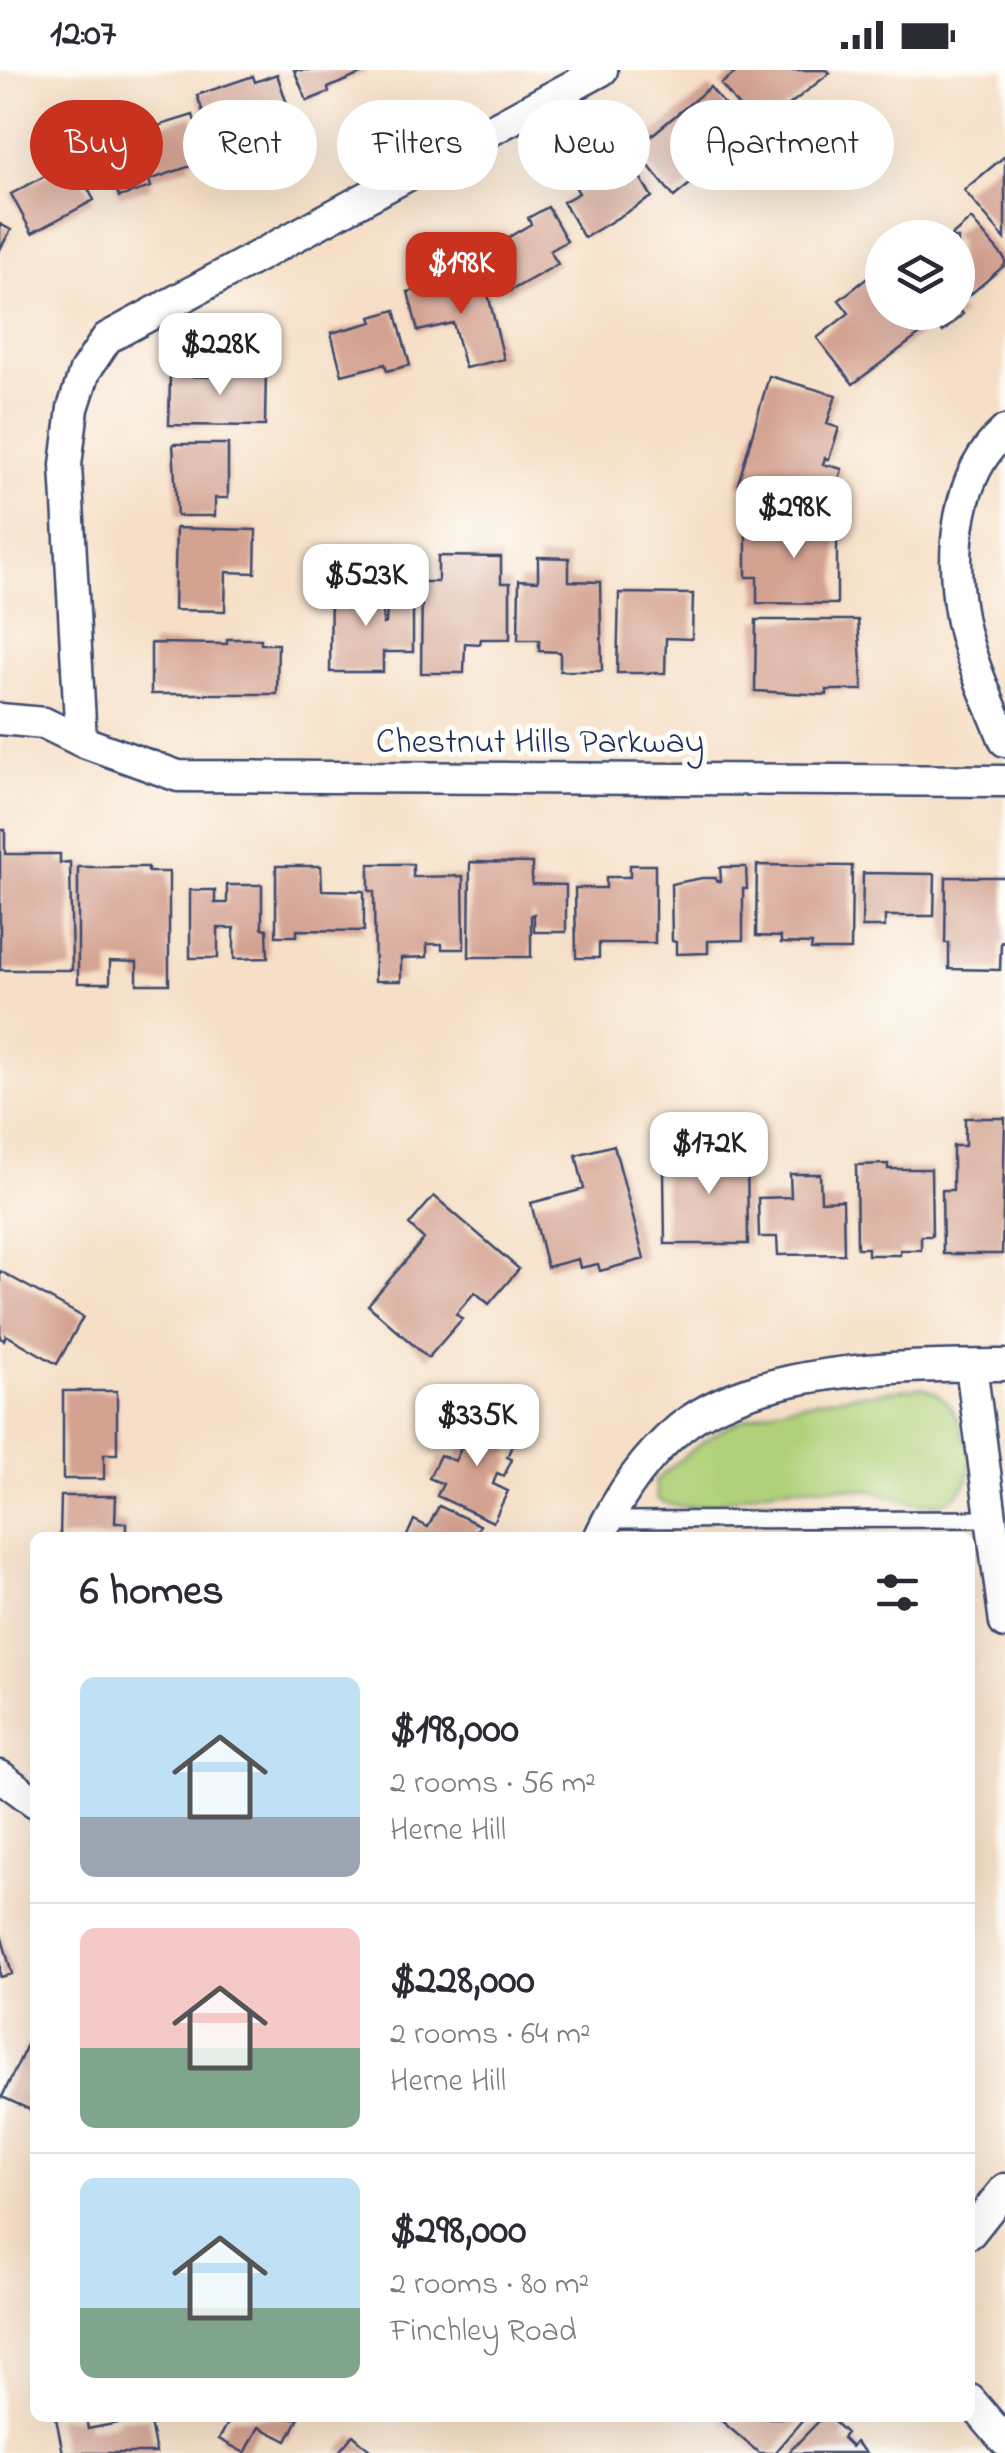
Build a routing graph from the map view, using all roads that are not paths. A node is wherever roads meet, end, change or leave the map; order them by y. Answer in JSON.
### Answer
{"nodes":[{"id":1,"x":602,"y":70,"type":"edge"},
{"id":2,"x":1005,"y":430,"type":"edge"},
{"id":3,"x":0,"y":718,"type":"edge"},
{"id":4,"x":81,"y":741,"type":"junction"},
{"id":5,"x":1005,"y":741,"type":"edge"},
{"id":6,"x":1005,"y":781,"type":"edge"},
{"id":7,"x":1005,"y":1365,"type":"edge"},
{"id":8,"x":971,"y":1366,"type":"junction"},
{"id":9,"x":992,"y":1519,"type":"junction"},
{"id":10,"x":604,"y":1529,"type":"edge"},
{"id":11,"x":1005,"y":1623,"type":"edge"},
{"id":12,"x":0,"y":1776,"type":"edge"},
{"id":13,"x":30,"y":1798,"type":"edge"},
{"id":14,"x":1005,"y":2189,"type":"edge"},
{"id":15,"x":975,"y":2226,"type":"edge"},
{"id":16,"x":975,"y":2406,"type":"edge"},
{"id":17,"x":1005,"y":2442,"type":"edge"}],
"edges":[{"from":1,"to":4,"type":"street"},
{"from":2,"to":5,"type":"street"},
{"from":3,"to":4,"type":"street","name":"Chestnut Hills Parkway"},
{"from":4,"to":6,"type":"street","name":"Chestnut Hills Parkway"},
{"from":7,"to":8,"type":"street"},
{"from":8,"to":9,"type":"street"},
{"from":8,"to":10,"type":"street"},
{"from":9,"to":10,"type":"lane"},
{"from":9,"to":11,"type":"street"},
{"from":12,"to":13,"type":"street"},
{"from":14,"to":15,"type":"street"},
{"from":16,"to":17,"type":"street"}]}
